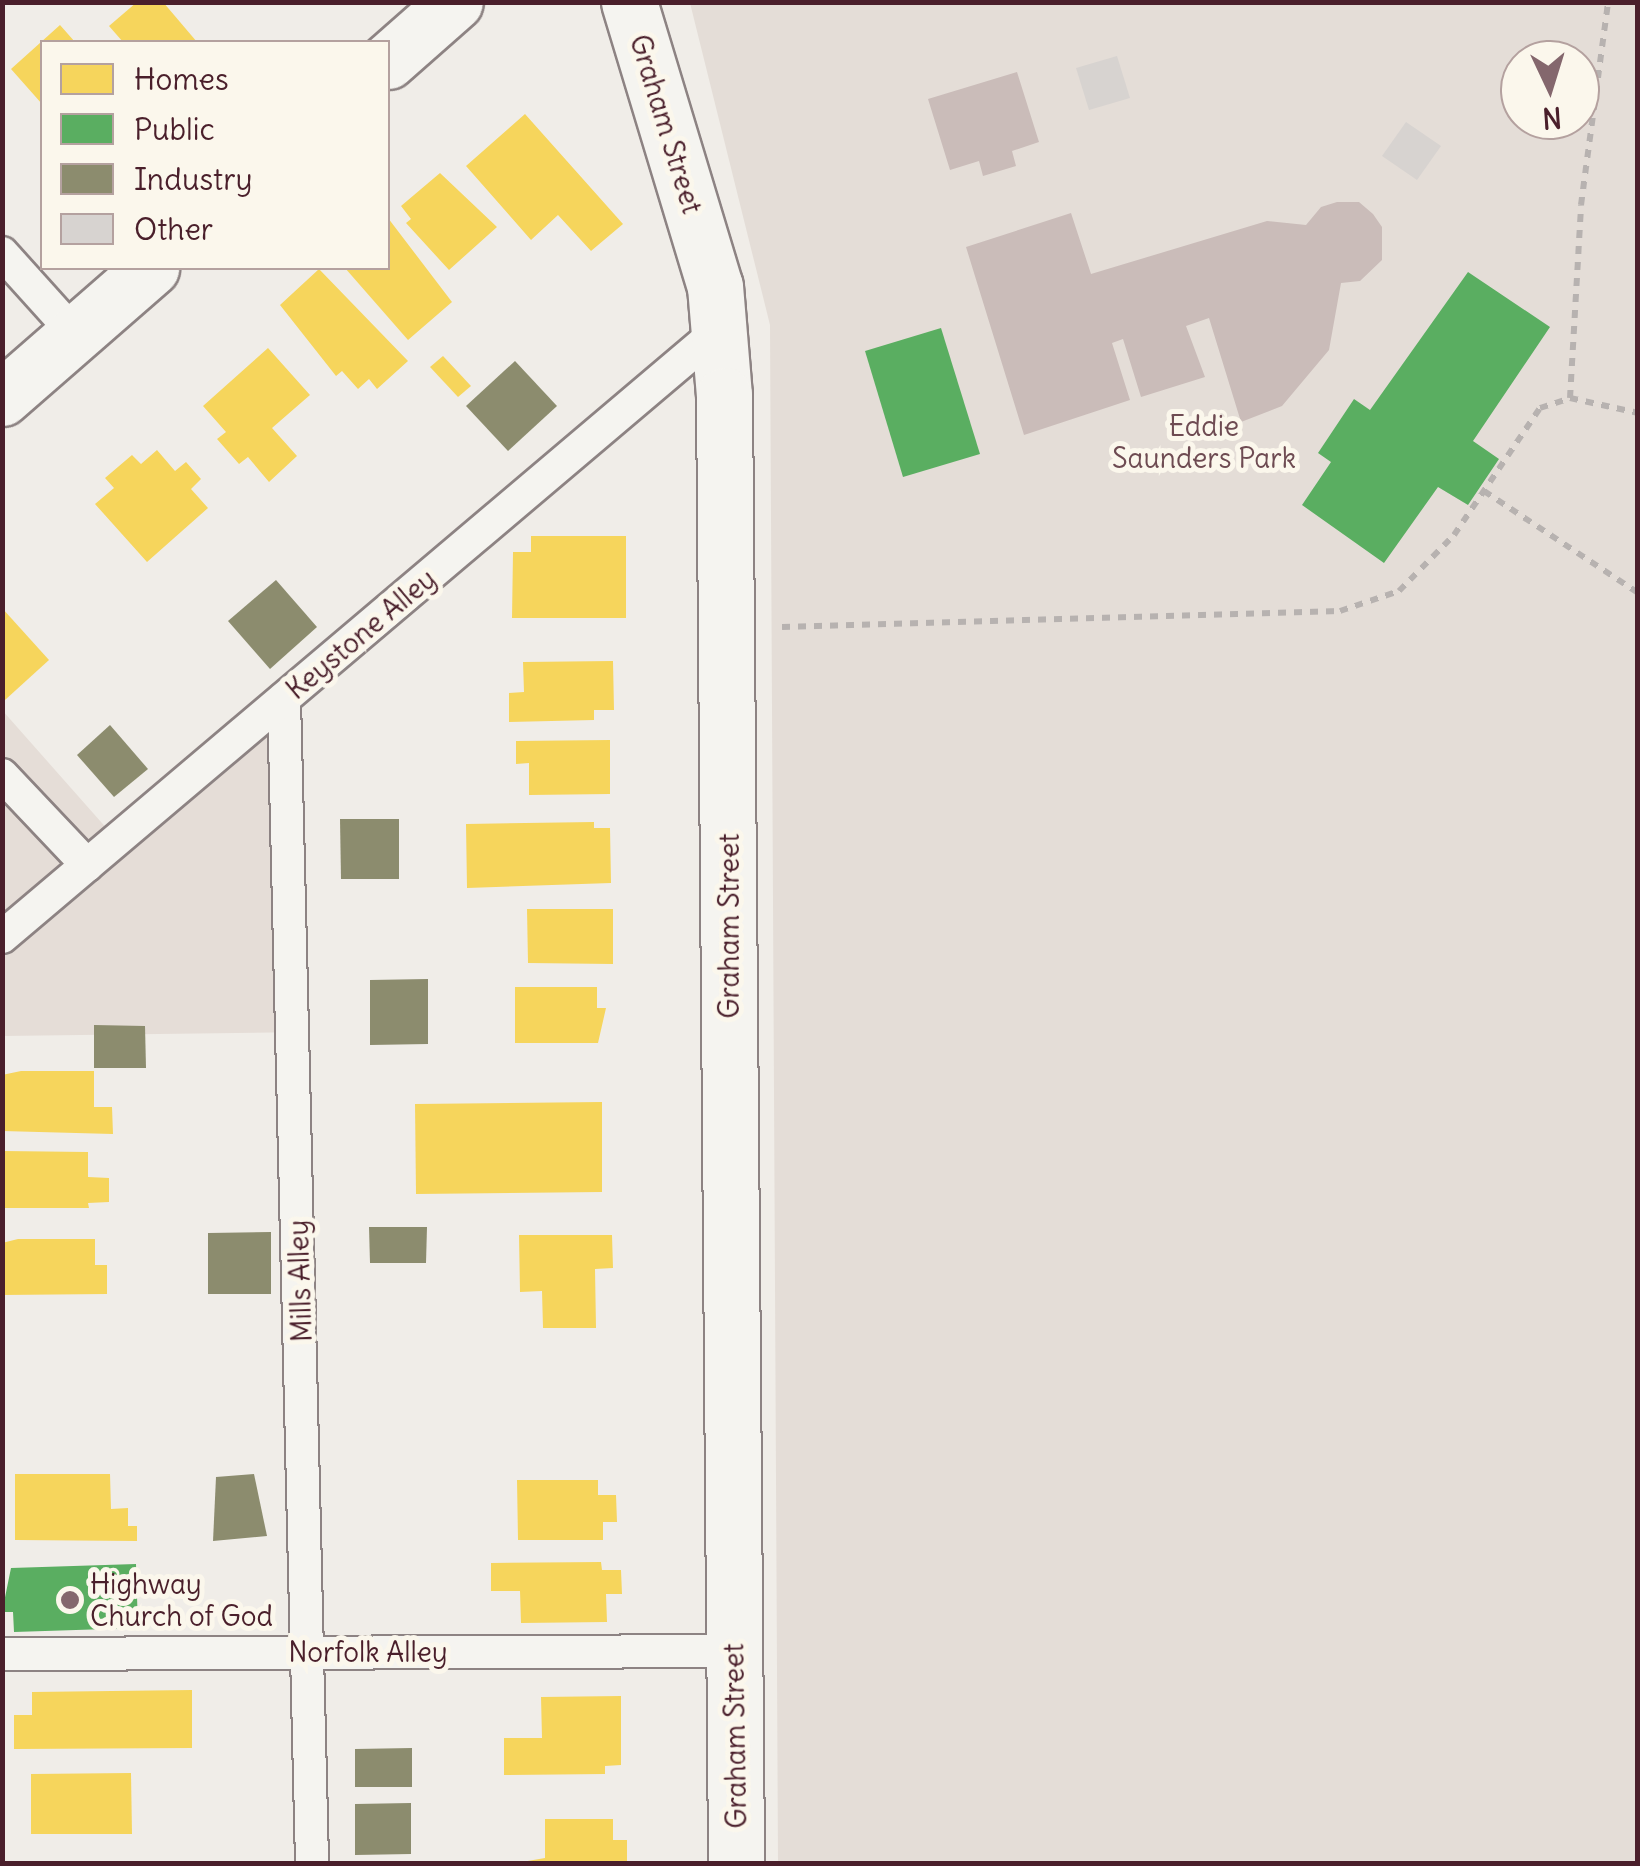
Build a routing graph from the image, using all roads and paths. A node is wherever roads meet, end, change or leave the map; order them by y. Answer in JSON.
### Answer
{"nodes":[{"id":1,"x":455,"y":2,"type":"edge"},
{"id":2,"x":629,"y":2,"type":"edge"},
{"id":3,"x":1608,"y":2,"type":"edge"},
{"id":4,"x":390,"y":59,"type":"edge"},
{"id":5,"x":2,"y":253,"type":"edge"},
{"id":6,"x":149,"y":270,"type":"edge"},
{"id":7,"x":719,"y":330,"type":"junction"},
{"id":8,"x":76,"y":334,"type":"junction"},
{"id":9,"x":2,"y":398,"type":"edge"},
{"id":10,"x":1570,"y":398,"type":"junction"},
{"id":11,"x":1638,"y":414,"type":"edge"},
{"id":12,"x":1484,"y":491,"type":"junction"},
{"id":13,"x":1638,"y":592,"type":"edge"},
{"id":14,"x":726,"y":628,"type":"junction"},
{"id":15,"x":284,"y":699,"type":"junction"},
{"id":16,"x":2,"y":775,"type":"edge"},
{"id":17,"x":87,"y":865,"type":"junction"},
{"id":18,"x":2,"y":938,"type":"edge"},
{"id":19,"x":734,"y":1651,"type":"junction"},
{"id":20,"x":310,"y":1653,"type":"junction"},
{"id":21,"x":2,"y":1654,"type":"edge"},
{"id":22,"x":312,"y":1864,"type":"edge"},
{"id":23,"x":736,"y":1864,"type":"edge"}],
"edges":[{"from":1,"to":4,"type":"street"},
{"from":2,"to":7,"type":"street","name":"Graham Street"},
{"from":3,"to":10,"type":"path"},
{"from":5,"to":8,"type":"lane"},
{"from":6,"to":8,"type":"street"},
{"from":7,"to":14,"type":"street","name":"Graham Street"},
{"from":7,"to":15,"type":"lane","name":"Keystone Alley"},
{"from":8,"to":9,"type":"street"},
{"from":10,"to":11,"type":"path"},
{"from":10,"to":12,"type":"path"},
{"from":12,"to":13,"type":"path"},
{"from":12,"to":14,"type":"path"},
{"from":14,"to":19,"type":"street","name":"Graham Street"},
{"from":15,"to":17,"type":"lane","name":"Keystone Alley"},
{"from":15,"to":20,"type":"lane","name":"Mills Alley"},
{"from":16,"to":17,"type":"lane"},
{"from":17,"to":18,"type":"lane","name":"Keystone Alley"},
{"from":19,"to":20,"type":"lane","name":"Norfolk Alley"},
{"from":19,"to":23,"type":"street","name":"Graham Street"},
{"from":20,"to":21,"type":"lane","name":"Norfolk Alley"},
{"from":20,"to":22,"type":"lane","name":"Mills Alley"}]}
